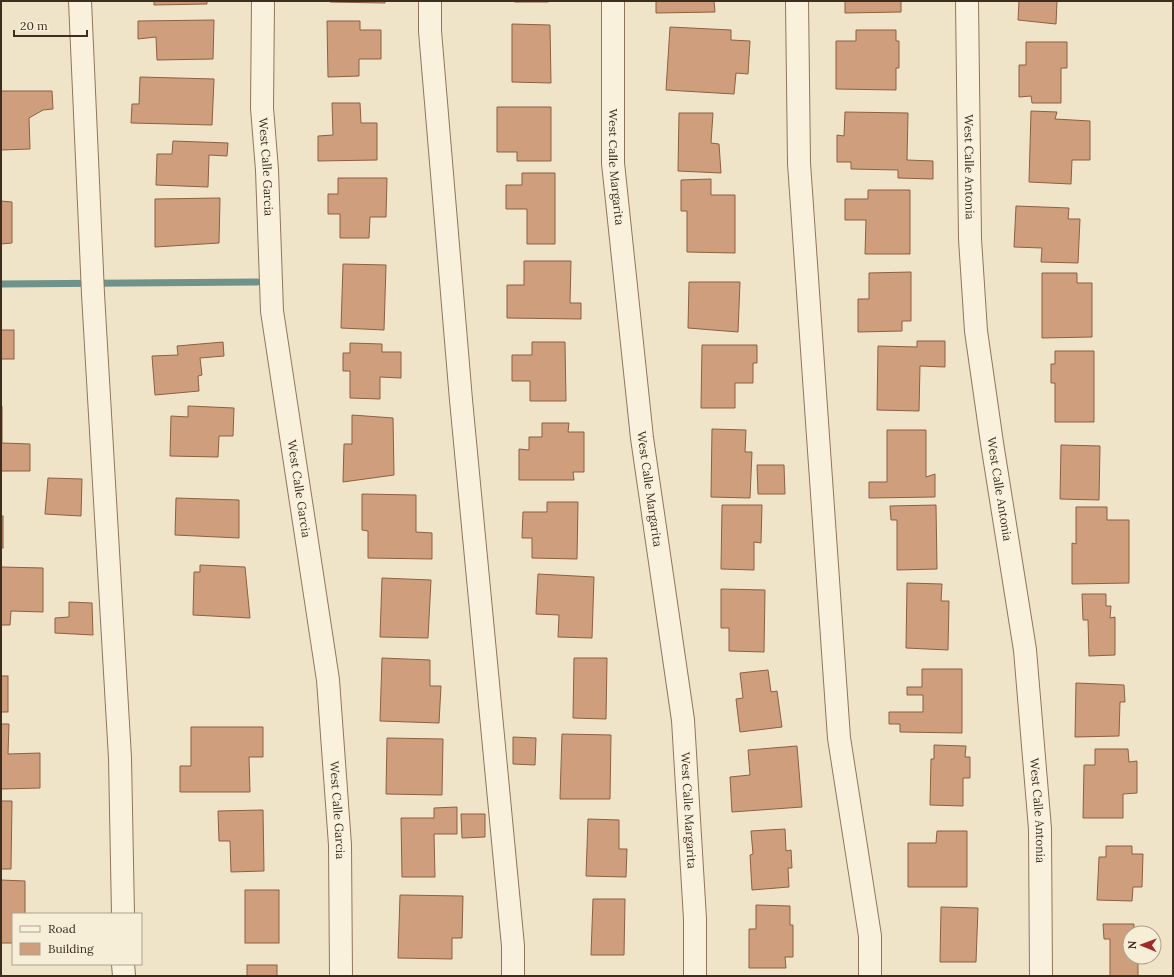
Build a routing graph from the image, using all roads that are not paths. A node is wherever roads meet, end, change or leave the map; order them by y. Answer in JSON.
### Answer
{"nodes":[{"id":1,"x":80,"y":1,"type":"edge"},
{"id":2,"x":263,"y":1,"type":"edge"},
{"id":3,"x":430,"y":1,"type":"edge"},
{"id":4,"x":613,"y":1,"type":"edge"},
{"id":5,"x":797,"y":1,"type":"edge"},
{"id":6,"x":967,"y":1,"type":"edge"},
{"id":7,"x":123,"y":913,"type":"edge"},
{"id":8,"x":123,"y":965,"type":"edge"},
{"id":9,"x":124,"y":976,"type":"edge"},
{"id":10,"x":341,"y":976,"type":"edge"},
{"id":11,"x":513,"y":976,"type":"edge"},
{"id":12,"x":695,"y":976,"type":"edge"},
{"id":13,"x":870,"y":976,"type":"edge"},
{"id":14,"x":1041,"y":976,"type":"edge"}],
"edges":[{"from":1,"to":7,"type":"street"},
{"from":2,"to":10,"type":"street","name":"West Calle Garcia"},
{"from":3,"to":11,"type":"street"},
{"from":4,"to":12,"type":"street","name":"West Calle Margarita"},
{"from":5,"to":13,"type":"street"},
{"from":6,"to":14,"type":"street","name":"West Calle Antonia"},
{"from":8,"to":9,"type":"street"}]}
